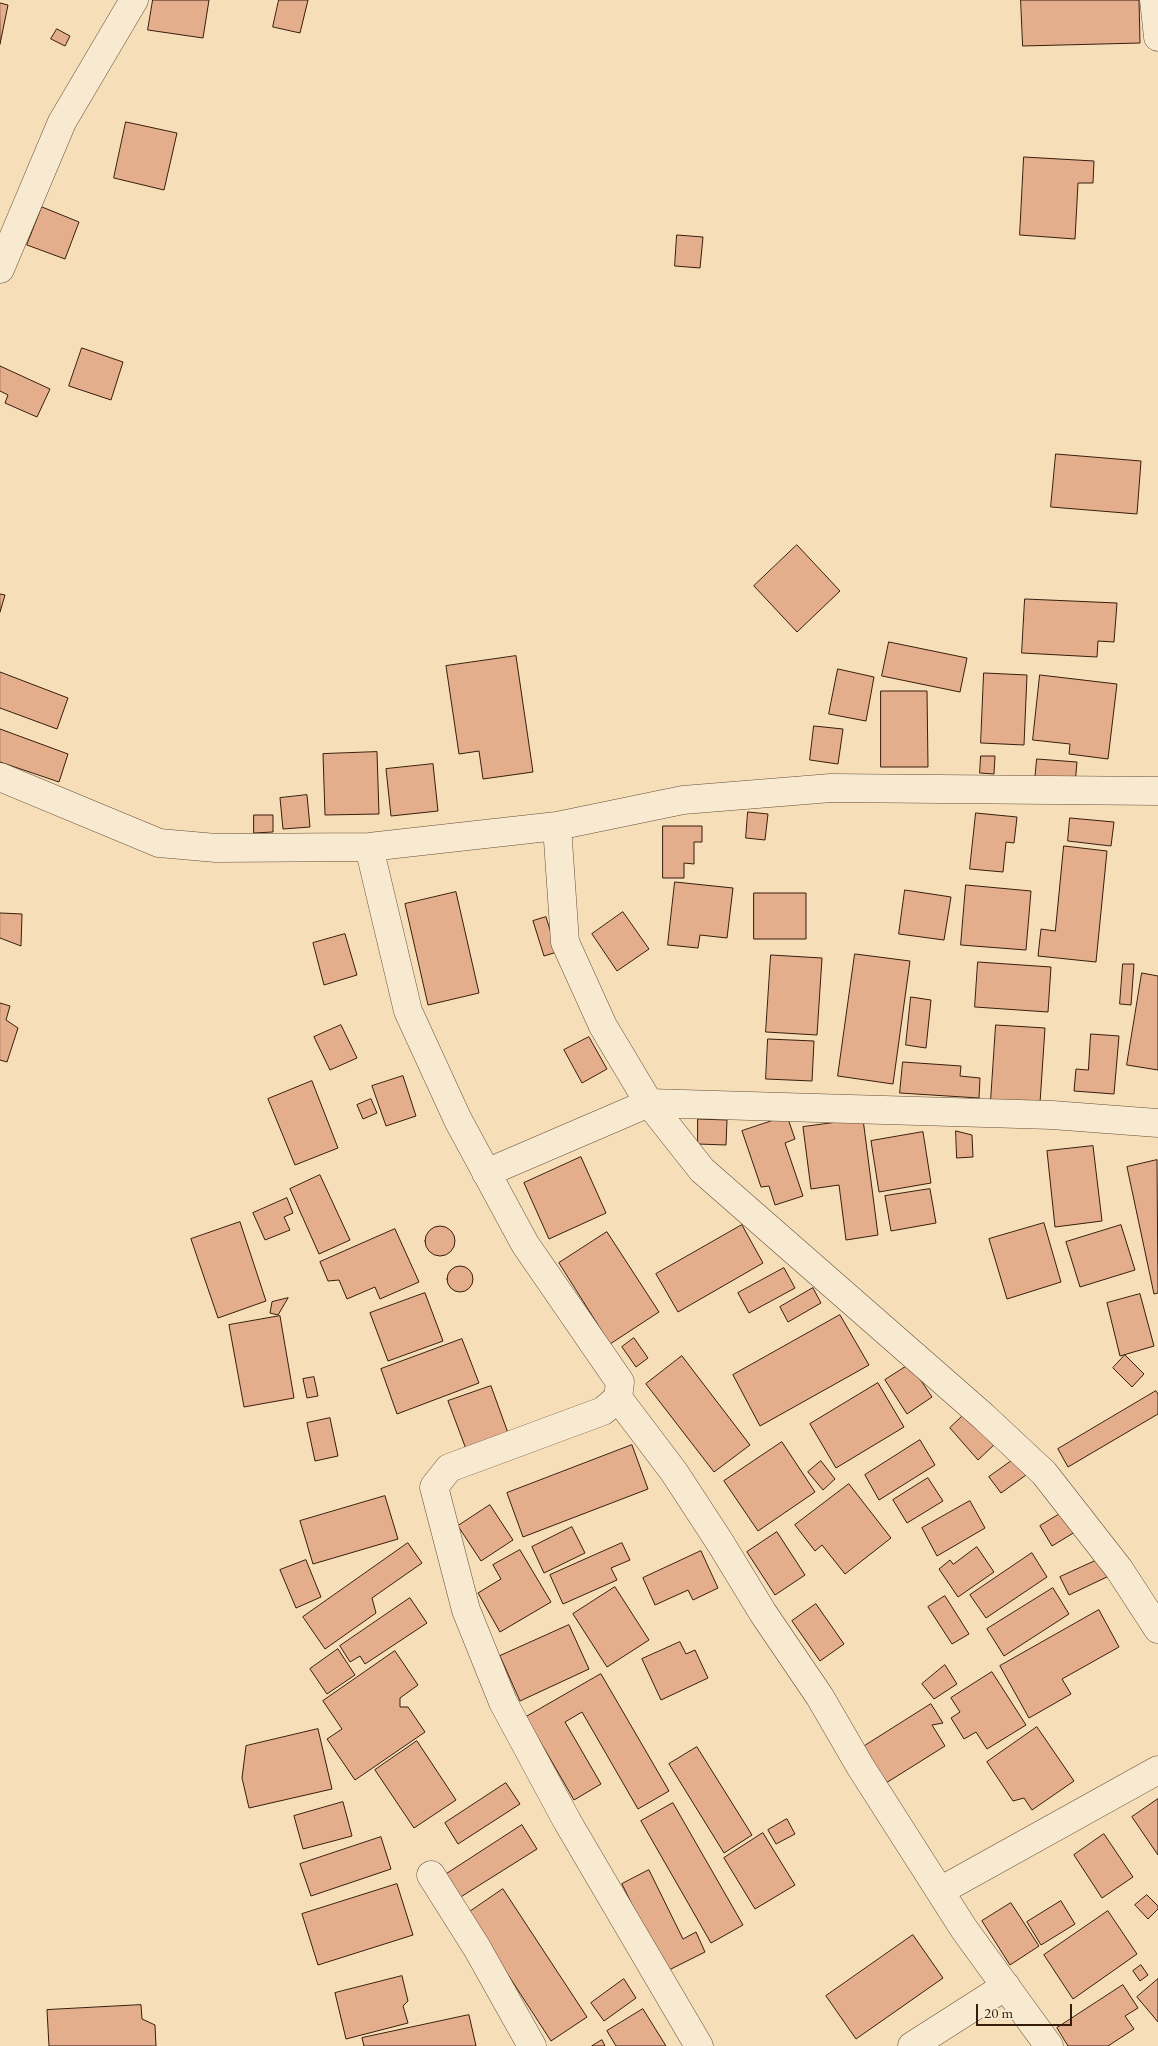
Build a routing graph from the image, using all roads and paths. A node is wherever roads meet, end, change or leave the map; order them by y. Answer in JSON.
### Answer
{"nodes":[{"id":1,"x":134,"y":0,"type":"edge"},
{"id":2,"x":1154,"y":0,"type":"edge"},
{"id":3,"x":1158,"y":37,"type":"edge"},
{"id":4,"x":0,"y":269,"type":"edge"},
{"id":5,"x":0,"y":777,"type":"edge"},
{"id":6,"x":1158,"y":791,"type":"edge"},
{"id":7,"x":557,"y":826,"type":"junction"},
{"id":8,"x":369,"y":847,"type":"junction"},
{"id":9,"x":649,"y":1103,"type":"junction"},
{"id":10,"x":1158,"y":1122,"type":"edge"},
{"id":11,"x":486,"y":1173,"type":"junction"},
{"id":12,"x":618,"y":1398,"type":"junction"},
{"id":13,"x":1158,"y":1629,"type":"edge"},
{"id":14,"x":1158,"y":1770,"type":"edge"},
{"id":15,"x":431,"y":1875,"type":"dead end"},
{"id":16,"x":940,"y":1891,"type":"junction"},
{"id":17,"x":1006,"y":1986,"type":"junction"},
{"id":18,"x":532,"y":2046,"type":"edge"},
{"id":19,"x":699,"y":2046,"type":"edge"},
{"id":20,"x":912,"y":2046,"type":"edge"},
{"id":21,"x":1049,"y":2046,"type":"edge"}],
"edges":[{"from":1,"to":4,"type":"street"},
{"from":2,"to":3,"type":"street"},
{"from":5,"to":8,"type":"street"},
{"from":6,"to":7,"type":"street"},
{"from":7,"to":8,"type":"street"},
{"from":7,"to":9,"type":"street"},
{"from":8,"to":11,"type":"street"},
{"from":9,"to":10,"type":"street"},
{"from":9,"to":11,"type":"street"},
{"from":9,"to":13,"type":"street"},
{"from":11,"to":12,"type":"street"},
{"from":12,"to":16,"type":"street"},
{"from":12,"to":19,"type":"street"},
{"from":14,"to":16,"type":"street"},
{"from":15,"to":18,"type":"street"},
{"from":16,"to":17,"type":"street"},
{"from":17,"to":20,"type":"street"},
{"from":17,"to":21,"type":"street"}]}
